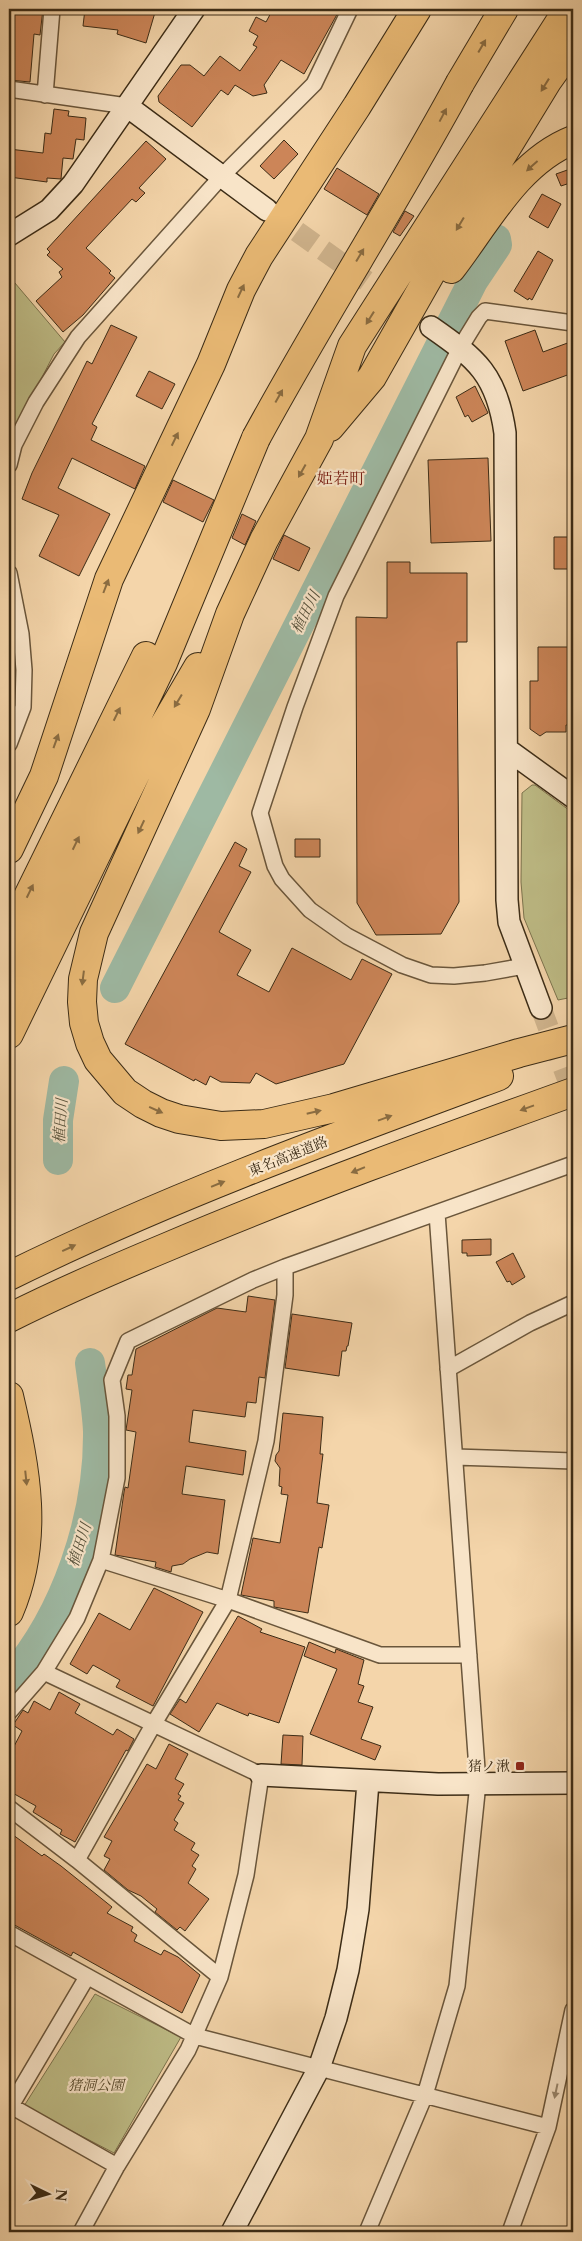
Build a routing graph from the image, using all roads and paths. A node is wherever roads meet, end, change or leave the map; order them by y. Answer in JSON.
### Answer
{"nodes":[{"id":1,"x":52,"y":9,"type":"edge"},
{"id":2,"x":194,"y":9,"type":"edge"},
{"id":3,"x":350,"y":9,"type":"edge"},
{"id":4,"x":417,"y":9,"type":"edge"},
{"id":5,"x":435,"y":9,"type":"edge"},
{"id":6,"x":504,"y":9,"type":"edge"},
{"id":7,"x":568,"y":9,"type":"edge"},
{"id":8,"x":573,"y":45,"type":"edge"},
{"id":9,"x":9,"y":89,"type":"edge"},
{"id":10,"x":45,"y":95,"type":"junction"},
{"id":11,"x":127,"y":106,"type":"junction"},
{"id":12,"x":357,"y":106,"type":"junction"},
{"id":13,"x":573,"y":140,"type":"edge"},
{"id":14,"x":221,"y":177,"type":"junction"},
{"id":15,"x":267,"y":210,"type":"tunnel mouth"},
{"id":16,"x":9,"y":235,"type":"edge"},
{"id":17,"x":573,"y":323,"type":"edge"},
{"id":18,"x":432,"y":327,"type":"tunnel mouth"},
{"id":19,"x":457,"y":346,"type":"junction"},
{"id":20,"x":389,"y":349,"type":"junction"},
{"id":21,"x":256,"y":438,"type":"junction"},
{"id":22,"x":319,"y":439,"type":"junction"},
{"id":23,"x":9,"y":465,"type":"edge"},
{"id":24,"x":9,"y":573,"type":"edge"},
{"id":25,"x":230,"y":614,"type":"junction"},
{"id":26,"x":16,"y":705,"type":"edge"},
{"id":27,"x":9,"y":744,"type":"edge"},
{"id":28,"x":508,"y":750,"type":"junction"},
{"id":29,"x":44,"y":776,"type":"junction"},
{"id":30,"x":573,"y":797,"type":"edge"},
{"id":31,"x":9,"y":849,"type":"edge"},
{"id":32,"x":9,"y":871,"type":"edge"},
{"id":33,"x":9,"y":935,"type":"edge"},
{"id":34,"x":526,"y":966,"type":"junction"},
{"id":35,"x":9,"y":981,"type":"edge"},
{"id":36,"x":541,"y":1008,"type":"tunnel mouth"},
{"id":37,"x":9,"y":1034,"type":"edge"},
{"id":38,"x":573,"y":1039,"type":"edge"},
{"id":39,"x":573,"y":1049,"type":"edge"},
{"id":40,"x":573,"y":1092,"type":"edge"},
{"id":41,"x":573,"y":1164,"type":"edge"},
{"id":42,"x":436,"y":1213,"type":"junction"},
{"id":43,"x":285,"y":1267,"type":"junction"},
{"id":44,"x":16,"y":1273,"type":"edge"},
{"id":45,"x":573,"y":1303,"type":"edge"},
{"id":46,"x":36,"y":1311,"type":"junction"},
{"id":47,"x":9,"y":1318,"type":"edge"},
{"id":48,"x":9,"y":1333,"type":"edge"},
{"id":49,"x":448,"y":1370,"type":"junction"},
{"id":50,"x":9,"y":1396,"type":"edge"},
{"id":51,"x":454,"y":1457,"type":"junction"},
{"id":52,"x":573,"y":1461,"type":"edge"},
{"id":53,"x":101,"y":1560,"type":"junction"},
{"id":54,"x":228,"y":1600,"type":"junction"},
{"id":55,"x":9,"y":1612,"type":"edge"},
{"id":56,"x":469,"y":1655,"type":"junction"},
{"id":57,"x":44,"y":1672,"type":"junction"},
{"id":58,"x":9,"y":1712,"type":"edge"},
{"id":59,"x":153,"y":1725,"type":"junction"},
{"id":60,"x":261,"y":1775,"type":"junction"},
{"id":61,"x":368,"y":1782,"type":"junction"},
{"id":62,"x":573,"y":1782,"type":"edge"},
{"id":63,"x":478,"y":1783,"type":"junction"},
{"id":64,"x":9,"y":1808,"type":"edge"},
{"id":65,"x":77,"y":1860,"type":"junction"},
{"id":66,"x":9,"y":1933,"type":"edge"},
{"id":67,"x":88,"y":1977,"type":"junction"},
{"id":68,"x":220,"y":1977,"type":"junction"},
{"id":69,"x":573,"y":2010,"type":"edge"},
{"id":70,"x":194,"y":2036,"type":"junction"},
{"id":71,"x":319,"y":2068,"type":"junction"},
{"id":72,"x":425,"y":2095,"type":"junction"},
{"id":73,"x":10,"y":2107,"type":"edge"},
{"id":74,"x":548,"y":2127,"type":"junction"},
{"id":75,"x":117,"y":2166,"type":"junction"},
{"id":76,"x":81,"y":2232,"type":"edge"},
{"id":77,"x":232,"y":2232,"type":"edge"},
{"id":78,"x":366,"y":2232,"type":"edge"},
{"id":79,"x":510,"y":2232,"type":"edge"}],
"edges":[{"from":1,"to":10,"type":"street"},
{"from":2,"to":11,"type":"street"},
{"from":3,"to":14,"type":"street"},
{"from":4,"to":12,"type":"highway"},
{"from":5,"to":12,"type":"highway"},
{"from":21,"to":6,"type":"highway","one_way":true,"bridge":true},
{"from":7,"to":22,"type":"highway","one_way":true},
{"from":8,"to":20,"type":"highway","one_way":true},
{"from":9,"to":10,"type":"street"},
{"from":10,"to":11,"type":"street"},
{"from":11,"to":14,"type":"street"},
{"from":11,"to":16,"type":"street"},
{"from":29,"to":12,"type":"highway","one_way":true},
{"from":13,"to":20,"type":"highway","one_way":true},
{"from":14,"to":15,"type":"street"},
{"from":14,"to":23,"type":"street"},
{"from":17,"to":19,"type":"street"},
{"from":18,"to":19,"type":"street"},
{"from":19,"to":28,"type":"street"},
{"from":19,"to":34,"type":"street"},
{"from":20,"to":22,"type":"highway"},
{"from":33,"to":21,"type":"highway","one_way":true},
{"from":35,"to":21,"type":"highway","one_way":true},
{"from":22,"to":25,"type":"highway","one_way":true},
{"from":24,"to":26,"type":"street"},
{"from":25,"to":37,"type":"highway","one_way":true},
{"from":25,"to":38,"type":"highway","one_way":true},
{"from":26,"to":27,"type":"street"},
{"from":28,"to":30,"type":"street"},
{"from":28,"to":34,"type":"street"},
{"from":29,"to":31,"type":"highway"},
{"from":29,"to":32,"type":"highway"},
{"from":34,"to":36,"type":"street"},
{"from":44,"to":39,"type":"highway","name":"東名高速道路","one_way":true},
{"from":40,"to":46,"type":"highway","one_way":true},
{"from":41,"to":42,"type":"street"},
{"from":42,"to":43,"type":"street"},
{"from":42,"to":49,"type":"street"},
{"from":43,"to":53,"type":"street"},
{"from":43,"to":54,"type":"street"},
{"from":45,"to":49,"type":"street"},
{"from":46,"to":47,"type":"highway"},
{"from":46,"to":48,"type":"highway"},
{"from":49,"to":51,"type":"street"},
{"from":50,"to":55,"type":"highway","one_way":true},
{"from":51,"to":52,"type":"street"},
{"from":51,"to":56,"type":"street"},
{"from":53,"to":54,"type":"street"},
{"from":53,"to":57,"type":"street"},
{"from":54,"to":56,"type":"street"},
{"from":54,"to":59,"type":"street"},
{"from":56,"to":63,"type":"street"},
{"from":57,"to":58,"type":"street"},
{"from":57,"to":59,"type":"street"},
{"from":59,"to":60,"type":"street"},
{"from":59,"to":65,"type":"street"},
{"from":60,"to":61,"type":"street"},
{"from":60,"to":68,"type":"street"},
{"from":61,"to":63,"type":"street"},
{"from":61,"to":71,"type":"street"},
{"from":62,"to":63,"type":"street"},
{"from":63,"to":72,"type":"street"},
{"from":64,"to":65,"type":"street"},
{"from":65,"to":68,"type":"street"},
{"from":66,"to":67,"type":"street"},
{"from":67,"to":70,"type":"street"},
{"from":67,"to":73,"type":"street"},
{"from":68,"to":70,"type":"street"},
{"from":69,"to":74,"type":"street","one_way":true},
{"from":70,"to":71,"type":"street"},
{"from":70,"to":75,"type":"street"},
{"from":71,"to":72,"type":"street"},
{"from":71,"to":77,"type":"street"},
{"from":72,"to":74,"type":"street"},
{"from":72,"to":78,"type":"street"},
{"from":73,"to":75,"type":"street"},
{"from":74,"to":79,"type":"street"},
{"from":75,"to":76,"type":"street"}]}
